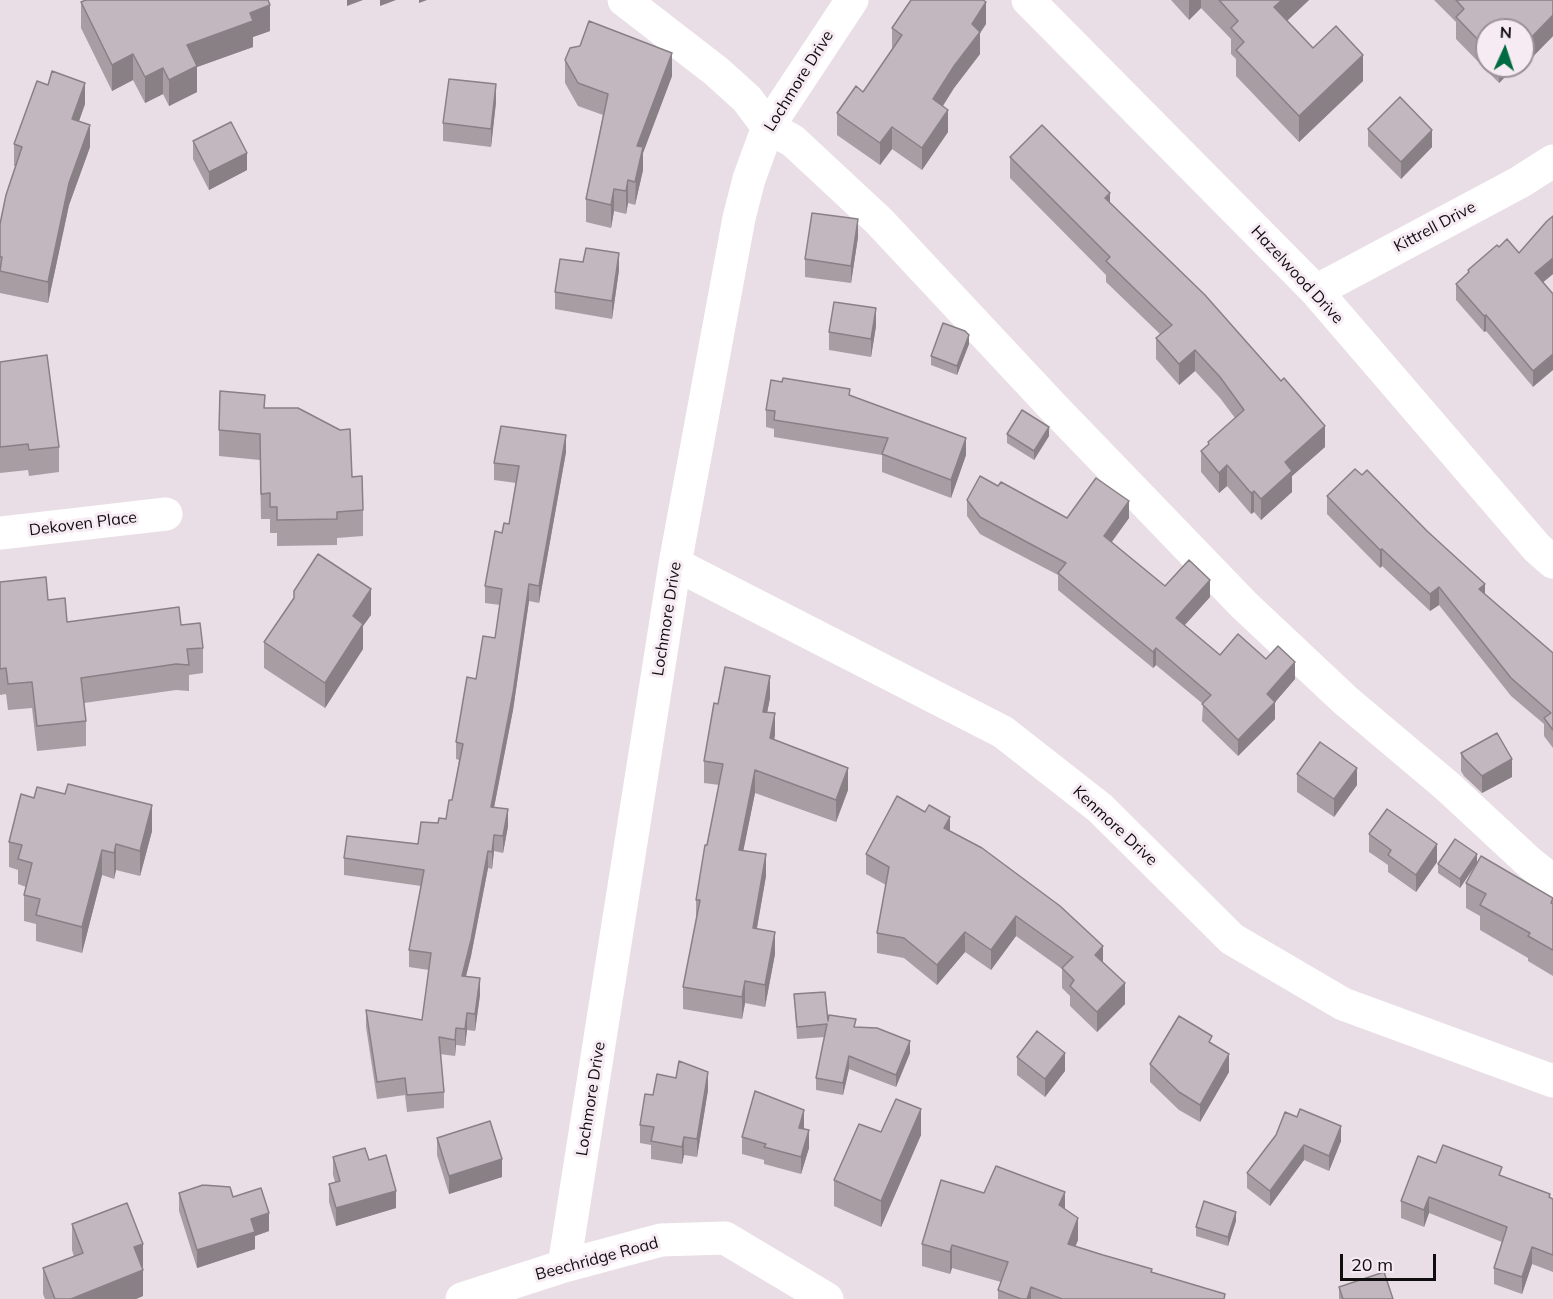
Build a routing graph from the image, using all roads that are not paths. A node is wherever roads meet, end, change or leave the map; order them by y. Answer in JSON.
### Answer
{"nodes":[{"id":1,"x":624,"y":0,"type":"edge"},
{"id":2,"x":852,"y":0,"type":"edge"},
{"id":3,"x":1028,"y":0,"type":"edge"},
{"id":4,"x":768,"y":127,"type":"junction"},
{"id":5,"x":1553,"y":161,"type":"edge"},
{"id":6,"x":1316,"y":291,"type":"junction"},
{"id":7,"x":166,"y":514,"type":"dead end"},
{"id":8,"x":0,"y":533,"type":"edge"},
{"id":9,"x":1553,"y":562,"type":"edge"},
{"id":10,"x":675,"y":564,"type":"junction"},
{"id":11,"x":1553,"y":881,"type":"edge"},
{"id":12,"x":1553,"y":1081,"type":"edge"},
{"id":13,"x":564,"y":1266,"type":"junction"},
{"id":14,"x":462,"y":1299,"type":"edge"},
{"id":15,"x":827,"y":1299,"type":"edge"}],
"edges":[{"from":1,"to":4,"type":"street"},
{"from":2,"to":4,"type":"street","name":"Lochmore Drive"},
{"from":3,"to":6,"type":"street","name":"Hazelwood Drive"},
{"from":4,"to":10,"type":"street","name":"Lochmore Drive"},
{"from":4,"to":11,"type":"street"},
{"from":5,"to":6,"type":"street","name":"Kittrell Drive"},
{"from":6,"to":9,"type":"street","name":"Hazelwood Drive"},
{"from":7,"to":8,"type":"street","name":"Dekoven Place"},
{"from":10,"to":12,"type":"street","name":"Kenmore Drive"},
{"from":10,"to":13,"type":"street","name":"Lochmore Drive"},
{"from":13,"to":14,"type":"street","name":"Beechridge Road"},
{"from":13,"to":15,"type":"street","name":"Beechridge Road"}]}
